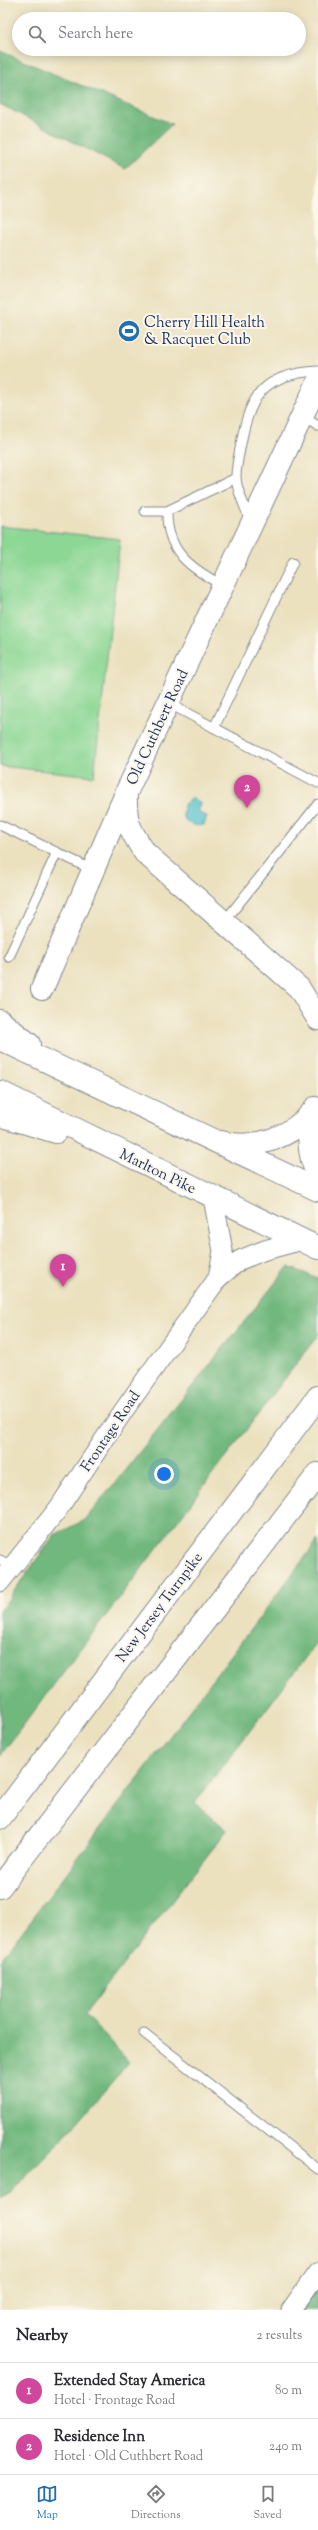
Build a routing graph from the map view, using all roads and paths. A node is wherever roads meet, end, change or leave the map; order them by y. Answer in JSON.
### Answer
{"nodes":[{"id":1,"x":318,"y":371,"type":"edge"},
{"id":2,"x":318,"y":382,"type":"edge"},
{"id":3,"x":310,"y":421,"type":"edge"},
{"id":4,"x":236,"y":478,"type":"junction"},
{"id":5,"x":145,"y":510,"type":"dead end"},
{"id":6,"x":167,"y":511,"type":"junction"},
{"id":7,"x":251,"y":524,"type":"junction"},
{"id":8,"x":293,"y":562,"type":"dead end"},
{"id":9,"x":222,"y":585,"type":"junction"},
{"id":10,"x":168,"y":703,"type":"junction"},
{"id":11,"x":214,"y":728,"type":"junction"},
{"id":12,"x":318,"y":783,"type":"edge"},
{"id":13,"x":126,"y":793,"type":"junction"},
{"id":14,"x":318,"y":804,"type":"edge"},
{"id":15,"x":0,"y":824,"type":"edge"},
{"id":16,"x":57,"y":852,"type":"junction"},
{"id":17,"x":93,"y":870,"type":"junction"},
{"id":18,"x":224,"y":922,"type":"junction"},
{"id":19,"x":9,"y":957,"type":"dead end"},
{"id":20,"x":42,"y":989,"type":"dead end"},
{"id":21,"x":318,"y":1019,"type":"edge"},
{"id":22,"x":0,"y":1021,"type":"edge"},
{"id":23,"x":0,"y":1039,"type":"edge"},
{"id":24,"x":58,"y":1067,"type":"junction"},
{"id":25,"x":0,"y":1092,"type":"edge"},
{"id":26,"x":316,"y":1104,"type":"edge"},
{"id":27,"x":0,"y":1115,"type":"edge"},
{"id":28,"x":211,"y":1139,"type":"junction"},
{"id":29,"x":116,"y":1150,"type":"junction"},
{"id":30,"x":318,"y":1175,"type":"edge"},
{"id":31,"x":318,"y":1190,"type":"edge"},
{"id":32,"x":213,"y":1198,"type":"junction"},
{"id":33,"x":310,"y":1244,"type":"edge"},
{"id":34,"x":218,"y":1278,"type":"junction"},
{"id":35,"x":318,"y":1396,"type":"edge"},
{"id":36,"x":318,"y":1474,"type":"edge"},
{"id":37,"x":6,"y":1563,"type":"edge"},
{"id":38,"x":0,"y":1582,"type":"edge"},
{"id":39,"x":0,"y":1818,"type":"edge"},
{"id":40,"x":0,"y":1888,"type":"edge"},
{"id":41,"x":144,"y":2033,"type":"dead end"},
{"id":42,"x":318,"y":2169,"type":"edge"},
{"id":43,"x":318,"y":2272,"type":"edge"},
{"id":44,"x":291,"y":2310,"type":"edge"}],
"edges":[{"from":1,"to":4,"type":"lane"},
{"from":2,"to":3,"type":"main road","name":"Old Cuthbert Road"},
{"from":3,"to":7,"type":"main road","name":"Old Cuthbert Road"},
{"from":4,"to":6,"type":"lane"},
{"from":4,"to":7,"type":"lane"},
{"from":5,"to":6,"type":"lane"},
{"from":6,"to":9,"type":"lane"},
{"from":7,"to":9,"type":"main road","name":"Old Cuthbert Road"},
{"from":8,"to":11,"type":"lane"},
{"from":9,"to":10,"type":"main road","name":"Old Cuthbert Road"},
{"from":10,"to":11,"type":"lane"},
{"from":10,"to":13,"type":"main road","name":"Old Cuthbert Road"},
{"from":11,"to":12,"type":"lane"},
{"from":13,"to":17,"type":"main road"},
{"from":13,"to":18,"type":"main road","name":"Old Cuthbert Road"},
{"from":14,"to":18,"type":"lane"},
{"from":15,"to":16,"type":"lane"},
{"from":16,"to":17,"type":"lane"},
{"from":16,"to":19,"type":"lane"},
{"from":17,"to":20,"type":"main road"},
{"from":18,"to":21,"type":"main road","name":"Old Cuthbert Road"},
{"from":22,"to":24,"type":"main road"},
{"from":23,"to":24,"type":"main road"},
{"from":24,"to":28,"type":"main road"},
{"from":25,"to":29,"type":"main road","name":"Marlton Pike"},
{"from":26,"to":28,"type":"main road"},
{"from":26,"to":30,"type":"main road"},
{"from":27,"to":29,"type":"main road"},
{"from":28,"to":31,"type":"main road"},
{"from":29,"to":32,"type":"main road","name":"Marlton Pike"},
{"from":32,"to":33,"type":"main road","name":"Marlton Pike"},
{"from":32,"to":34,"type":"street","name":"Frontage Road"},
{"from":33,"to":34,"type":"street","name":"Frontage Road"},
{"from":34,"to":37,"type":"street","name":"Frontage Road"},
{"from":35,"to":39,"type":"main road","name":"New Jersey Turnpike"},
{"from":36,"to":40,"type":"main road"},
{"from":37,"to":38,"type":"street","name":"Frontage Road"},
{"from":41,"to":42,"type":"lane"},
{"from":43,"to":44,"type":"street"}]}
